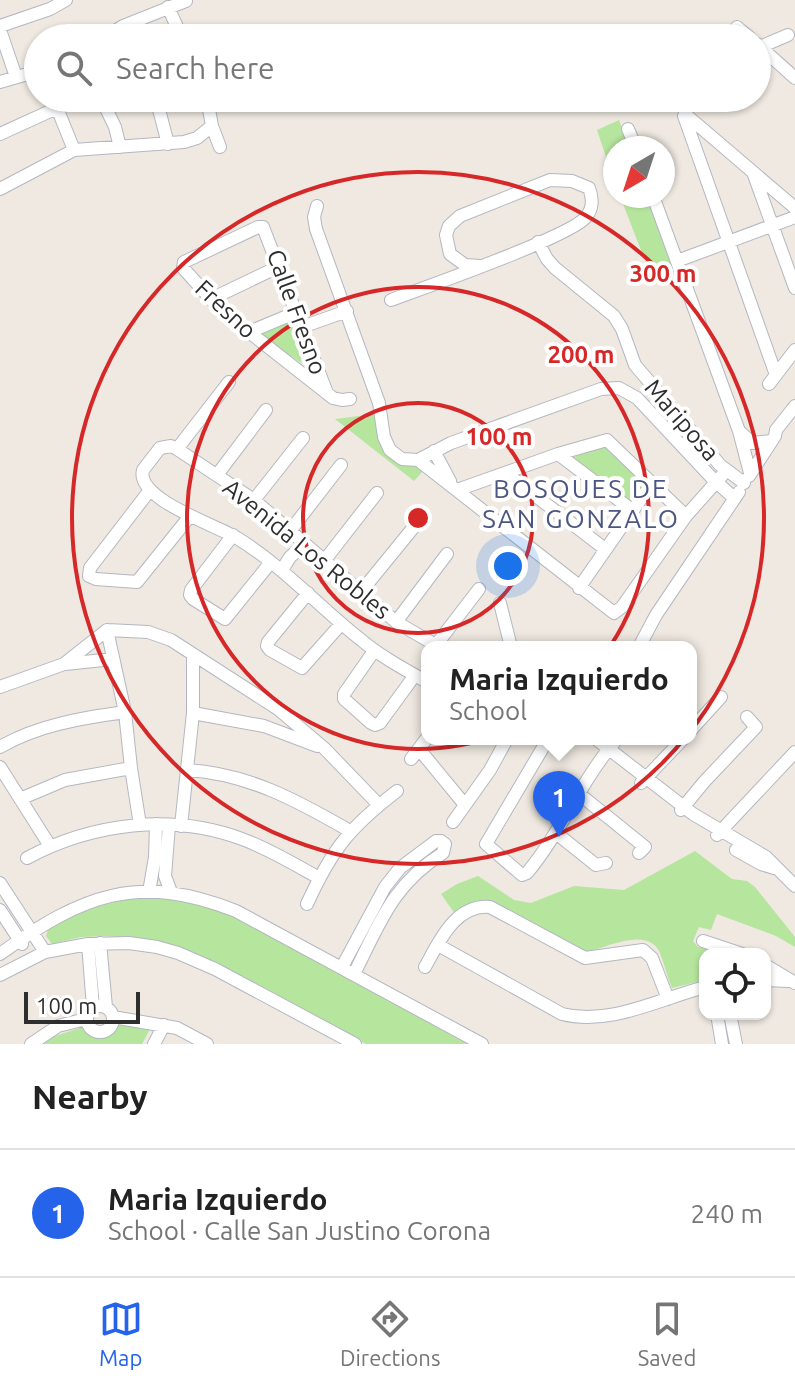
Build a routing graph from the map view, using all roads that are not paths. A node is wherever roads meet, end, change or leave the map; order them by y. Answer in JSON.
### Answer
{"nodes":[{"id":1,"x":32,"y":0,"type":"edge"},
{"id":2,"x":66,"y":0,"type":"edge"},
{"id":3,"x":186,"y":1,"type":"edge"},
{"id":4,"x":45,"y":7,"type":"edge"},
{"id":5,"x":168,"y":7,"type":"junction"},
{"id":6,"x":139,"y":24,"type":"edge"},
{"id":7,"x":176,"y":24,"type":"edge"},
{"id":8,"x":0,"y":28,"type":"edge"},
{"id":9,"x":788,"y":35,"type":"dead end"},
{"id":10,"x":771,"y":41,"type":"edge"},
{"id":11,"x":771,"y":57,"type":"edge"},
{"id":12,"x":24,"y":75,"type":"edge"},
{"id":13,"x":16,"y":77,"type":"junction"},
{"id":14,"x":795,"y":78,"type":"edge"},
{"id":15,"x":0,"y":80,"type":"edge"},
{"id":16,"x":39,"y":112,"type":"edge"},
{"id":17,"x":59,"y":112,"type":"edge"},
{"id":18,"x":108,"y":112,"type":"edge"},
{"id":19,"x":160,"y":112,"type":"edge"},
{"id":20,"x":210,"y":112,"type":"edge"},
{"id":21,"x":212,"y":126,"type":"junction"},
{"id":22,"x":628,"y":129,"type":"dead end"},
{"id":23,"x":0,"y":134,"type":"edge"},
{"id":24,"x":631,"y":136,"type":"edge"},
{"id":25,"x":168,"y":144,"type":"junction"},
{"id":26,"x":120,"y":147,"type":"junction"},
{"id":27,"x":220,"y":147,"type":"dead end"},
{"id":28,"x":74,"y":150,"type":"junction"},
{"id":29,"x":753,"y":172,"type":"junction"},
{"id":30,"x":0,"y":189,"type":"edge"},
{"id":31,"x":317,"y":206,"type":"dead end"},
{"id":32,"x":657,"y":208,"type":"edge"},
{"id":33,"x":795,"y":208,"type":"edge"},
{"id":34,"x":795,"y":217,"type":"edge"},
{"id":35,"x":772,"y":225,"type":"junction"},
{"id":36,"x":266,"y":231,"type":"joint"},
{"id":37,"x":538,"y":242,"type":"junction"},
{"id":38,"x":727,"y":242,"type":"junction"},
{"id":39,"x":677,"y":261,"type":"junction"},
{"id":40,"x":280,"y":266,"type":"junction"},
{"id":41,"x":480,"y":266,"type":"junction"},
{"id":42,"x":795,"y":288,"type":"edge"},
{"id":43,"x":211,"y":299,"type":"junction"},
{"id":44,"x":391,"y":300,"type":"dead end"},
{"id":45,"x":297,"y":312,"type":"junction"},
{"id":46,"x":348,"y":314,"type":"junction"},
{"id":47,"x":304,"y":330,"type":"junction"},
{"id":48,"x":249,"y":332,"type":"junction"},
{"id":49,"x":795,"y":350,"type":"edge"},
{"id":50,"x":229,"y":382,"type":"dead end"},
{"id":51,"x":327,"y":393,"type":"junction"},
{"id":52,"x":350,"y":399,"type":"dead end"},
{"id":53,"x":795,"y":406,"type":"edge"},
{"id":54,"x":266,"y":410,"type":"dead end"},
{"id":55,"x":795,"y":419,"type":"edge"},
{"id":56,"x":739,"y":431,"type":"junction"},
{"id":57,"x":303,"y":438,"type":"dead end"},
{"id":58,"x":773,"y":439,"type":"junction"},
{"id":59,"x":177,"y":449,"type":"junction"},
{"id":60,"x":434,"y":451,"type":"junction"},
{"id":61,"x":558,"y":454,"type":"junction"},
{"id":62,"x":418,"y":460,"type":"junction"},
{"id":63,"x":341,"y":465,"type":"dead end"},
{"id":64,"x":723,"y":468,"type":"junction"},
{"id":65,"x":507,"y":474,"type":"junction"},
{"id":66,"x":217,"y":475,"type":"junction"},
{"id":67,"x":747,"y":478,"type":"junction"},
{"id":68,"x":714,"y":480,"type":"junction"},
{"id":69,"x":652,"y":483,"type":"junction"},
{"id":70,"x":455,"y":489,"type":"junction"},
{"id":71,"x":150,"y":490,"type":"junction"},
{"id":72,"x":377,"y":493,"type":"dead end"},
{"id":73,"x":734,"y":498,"type":"junction"},
{"id":74,"x":254,"y":500,"type":"junction"},
{"id":75,"x":632,"y":510,"type":"junction"},
{"id":76,"x":683,"y":513,"type":"junction"},
{"id":77,"x":190,"y":516,"type":"junction"},
{"id":78,"x":413,"y":528,"type":"dead end"},
{"id":79,"x":290,"y":531,"type":"junction"},
{"id":80,"x":233,"y":535,"type":"junction"},
{"id":81,"x":305,"y":544,"type":"junction"},
{"id":82,"x":605,"y":549,"type":"junction"},
{"id":83,"x":447,"y":554,"type":"dead end"},
{"id":84,"x":324,"y":561,"type":"junction"},
{"id":85,"x":271,"y":562,"type":"junction"},
{"id":86,"x":282,"y":570,"type":"junction"},
{"id":87,"x":579,"y":588,"type":"junction"},
{"id":88,"x":479,"y":589,"type":"dead end"},
{"id":89,"x":308,"y":593,"type":"junction"},
{"id":90,"x":360,"y":593,"type":"junction"},
{"id":91,"x":500,"y":603,"type":"dead end"},
{"id":92,"x":396,"y":622,"type":"junction"},
{"id":93,"x":341,"y":624,"type":"junction"},
{"id":94,"x":107,"y":630,"type":"junction"},
{"id":95,"x":429,"y":641,"type":"edge"},
{"id":96,"x":442,"y":641,"type":"edge"},
{"id":97,"x":510,"y":641,"type":"edge"},
{"id":98,"x":642,"y":641,"type":"edge"},
{"id":99,"x":374,"y":651,"type":"junction"},
{"id":100,"x":193,"y":655,"type":"junction"},
{"id":101,"x":113,"y":659,"type":"junction"},
{"id":102,"x":64,"y":664,"type":"junction"},
{"id":103,"x":421,"y":679,"type":"edge"},
{"id":104,"x":0,"y":687,"type":"edge"},
{"id":105,"x":722,"y":698,"type":"dead end"},
{"id":106,"x":125,"y":712,"type":"junction"},
{"id":107,"x":193,"y":713,"type":"junction"},
{"id":108,"x":747,"y":717,"type":"dead end"},
{"id":109,"x":697,"y":724,"type":"edge"},
{"id":110,"x":503,"y":745,"type":"edge"},
{"id":111,"x":544,"y":745,"type":"edge"},
{"id":112,"x":677,"y":745,"type":"edge"},
{"id":113,"x":0,"y":747,"type":"edge"},
{"id":114,"x":610,"y":747,"type":"edge"},
{"id":115,"x":324,"y":748,"type":"junction"},
{"id":116,"x":419,"y":749,"type":"edge"},
{"id":117,"x":795,"y":752,"type":"edge"},
{"id":118,"x":0,"y":767,"type":"edge"},
{"id":119,"x":131,"y":768,"type":"junction"},
{"id":120,"x":186,"y":770,"type":"junction"},
{"id":121,"x":643,"y":781,"type":"junction"},
{"id":122,"x":397,"y":791,"type":"dead end"},
{"id":123,"x":578,"y":793,"type":"junction"},
{"id":124,"x":20,"y":799,"type":"junction"},
{"id":125,"x":379,"y":805,"type":"junction"},
{"id":126,"x":465,"y":805,"type":"junction"},
{"id":127,"x":681,"y":810,"type":"junction"},
{"id":128,"x":453,"y":822,"type":"dead end"},
{"id":129,"x":140,"y":825,"type":"junction"},
{"id":130,"x":169,"y":825,"type":"junction"},
{"id":131,"x":350,"y":831,"type":"junction"},
{"id":132,"x":556,"y":833,"type":"junction"},
{"id":133,"x":717,"y":834,"type":"junction"},
{"id":134,"x":50,"y":846,"type":"junction"},
{"id":135,"x":639,"y":853,"type":"dead end"},
{"id":136,"x":27,"y":858,"type":"dead end"},
{"id":137,"x":606,"y":863,"type":"dead end"},
{"id":138,"x":319,"y":878,"type":"junction"},
{"id":139,"x":0,"y":883,"type":"edge"},
{"id":140,"x":795,"y":886,"type":"edge"},
{"id":141,"x":149,"y":892,"type":"junction"},
{"id":142,"x":171,"y":892,"type":"junction"},
{"id":143,"x":307,"y":904,"type":"dead end"},
{"id":144,"x":0,"y":910,"type":"edge"},
{"id":145,"x":22,"y":916,"type":"junction"},
{"id":146,"x":9,"y":925,"type":"junction"},
{"id":147,"x":32,"y":932,"type":"junction"},
{"id":148,"x":19,"y":940,"type":"junction"},
{"id":149,"x":703,"y":941,"type":"dead end"},
{"id":150,"x":94,"y":943,"type":"junction"},
{"id":151,"x":438,"y":945,"type":"junction"},
{"id":152,"x":724,"y":948,"type":"edge"},
{"id":153,"x":45,"y":952,"type":"junction"},
{"id":154,"x":0,"y":954,"type":"edge"},
{"id":155,"x":30,"y":957,"type":"junction"},
{"id":156,"x":342,"y":967,"type":"junction"},
{"id":157,"x":425,"y":967,"type":"dead end"},
{"id":158,"x":771,"y":969,"type":"edge"},
{"id":159,"x":354,"y":974,"type":"junction"},
{"id":160,"x":0,"y":975,"type":"edge"},
{"id":161,"x":771,"y":980,"type":"edge"},
{"id":162,"x":792,"y":982,"type":"edge"},
{"id":163,"x":699,"y":989,"type":"edge"},
{"id":164,"x":668,"y":999,"type":"junction"},
{"id":165,"x":100,"y":1012,"type":"junction"},
{"id":166,"x":724,"y":1020,"type":"edge"},
{"id":167,"x":725,"y":1020,"type":"edge"},
{"id":168,"x":164,"y":1025,"type":"junction"},
{"id":169,"x":735,"y":1040,"type":"edge"},
{"id":170,"x":721,"y":1042,"type":"edge"},
{"id":171,"x":31,"y":1044,"type":"edge"},
{"id":172,"x":154,"y":1044,"type":"edge"},
{"id":173,"x":207,"y":1044,"type":"edge"},
{"id":174,"x":355,"y":1044,"type":"edge"},
{"id":175,"x":482,"y":1044,"type":"edge"}],
"edges":[{"from":1,"to":4,"type":"street"},
{"from":2,"to":4,"type":"street"},
{"from":3,"to":5,"type":"street"},
{"from":4,"to":8,"type":"street"},
{"from":5,"to":6,"type":"street"},
{"from":5,"to":7,"type":"street"},
{"from":8,"to":13,"type":"street"},
{"from":9,"to":10,"type":"street"},
{"from":11,"to":14,"type":"street"},
{"from":12,"to":13,"type":"street"},
{"from":13,"to":15,"type":"street"},
{"from":16,"to":23,"type":"street"},
{"from":17,"to":28,"type":"street"},
{"from":18,"to":26,"type":"street"},
{"from":19,"to":25,"type":"street"},
{"from":20,"to":21,"type":"street"},
{"from":21,"to":25,"type":"street"},
{"from":21,"to":27,"type":"street"},
{"from":22,"to":24,"type":"street"},
{"from":25,"to":26,"type":"street"},
{"from":26,"to":28,"type":"street"},
{"from":28,"to":30,"type":"street"},
{"from":29,"to":33,"type":"street"},
{"from":29,"to":35,"type":"street"},
{"from":29,"to":38,"type":"street"},
{"from":31,"to":46,"type":"street"},
{"from":32,"to":39,"type":"street"},
{"from":34,"to":35,"type":"street"},
{"from":35,"to":38,"type":"street"},
{"from":35,"to":42,"type":"street"},
{"from":36,"to":40,"type":"street","name":"Calle Fresno"},
{"from":36,"to":43,"type":"street","name":"Fresno"},
{"from":37,"to":41,"type":"street"},
{"from":37,"to":41,"type":"street"},
{"from":37,"to":64,"type":"street","name":"Mariposa"},
{"from":38,"to":39,"type":"street"},
{"from":38,"to":49,"type":"street"},
{"from":39,"to":56,"type":"street"},
{"from":40,"to":43,"type":"street"},
{"from":40,"to":45,"type":"street","name":"Calle Fresno"},
{"from":41,"to":44,"type":"street"},
{"from":43,"to":48,"type":"street","name":"Fresno"},
{"from":45,"to":47,"type":"street","name":"Calle Fresno"},
{"from":45,"to":48,"type":"street"},
{"from":46,"to":47,"type":"street"},
{"from":46,"to":62,"type":"street"},
{"from":47,"to":51,"type":"street","name":"Calle Fresno"},
{"from":48,"to":51,"type":"street","name":"Fresno"},
{"from":50,"to":59,"type":"street"},
{"from":51,"to":52,"type":"street","name":"Fresno"},
{"from":53,"to":58,"type":"street"},
{"from":54,"to":66,"type":"street"},
{"from":55,"to":58,"type":"street"},
{"from":56,"to":58,"type":"street"},
{"from":56,"to":67,"type":"street"},
{"from":57,"to":74,"type":"street"},
{"from":58,"to":67,"type":"street"},
{"from":59,"to":66,"type":"street","name":"Avenida Los Robles"},
{"from":59,"to":71,"type":"street"},
{"from":60,"to":62,"type":"street"},
{"from":60,"to":68,"type":"street"},
{"from":60,"to":70,"type":"street"},
{"from":61,"to":65,"type":"street"},
{"from":61,"to":69,"type":"street"},
{"from":61,"to":75,"type":"street"},
{"from":62,"to":70,"type":"street"},
{"from":63,"to":79,"type":"street"},
{"from":64,"to":67,"type":"street","name":"Mariposa"},
{"from":64,"to":68,"type":"street"},
{"from":65,"to":70,"type":"street"},
{"from":65,"to":82,"type":"street"},
{"from":66,"to":74,"type":"street","name":"Avenida Los Robles"},
{"from":67,"to":73,"type":"street"},
{"from":68,"to":73,"type":"street"},
{"from":68,"to":76,"type":"street"},
{"from":69,"to":75,"type":"street"},
{"from":69,"to":76,"type":"street"},
{"from":70,"to":87,"type":"street"},
{"from":71,"to":77,"type":"street","name":"Avenida Los Robles"},
{"from":71,"to":77,"type":"street"},
{"from":72,"to":84,"type":"street"},
{"from":73,"to":98,"type":"street"},
{"from":74,"to":79,"type":"street","name":"Avenida Los Robles"},
{"from":75,"to":82,"type":"street"},
{"from":76,"to":87,"type":"street"},
{"from":77,"to":80,"type":"street","name":"Avenida Los Robles"},
{"from":78,"to":90,"type":"street"},
{"from":79,"to":81,"type":"street","name":"Avenida Los Robles"},
{"from":80,"to":85,"type":"street","name":"Avenida Los Robles"},
{"from":80,"to":85,"type":"street"},
{"from":81,"to":84,"type":"street","name":"Avenida Los Robles"},
{"from":81,"to":86,"type":"street"},
{"from":82,"to":87,"type":"street"},
{"from":83,"to":92,"type":"street"},
{"from":84,"to":90,"type":"street","name":"Avenida Los Robles"},
{"from":85,"to":86,"type":"street","name":"Avenida Los Robles"},
{"from":86,"to":89,"type":"street","name":"Avenida Los Robles"},
{"from":88,"to":96,"type":"street"},
{"from":89,"to":93,"type":"street","name":"Avenida Los Robles"},
{"from":89,"to":93,"type":"street"},
{"from":90,"to":92,"type":"street","name":"Avenida Los Robles"},
{"from":91,"to":97,"type":"street"},
{"from":92,"to":95,"type":"street","name":"Avenida Los Robles"},
{"from":93,"to":99,"type":"street","name":"Avenida Los Robles"},
{"from":94,"to":100,"type":"street"},
{"from":94,"to":101,"type":"street"},
{"from":94,"to":102,"type":"street"},
{"from":99,"to":103,"type":"street","name":"Avenida Los Robles"},
{"from":99,"to":103,"type":"street"},
{"from":100,"to":107,"type":"street"},
{"from":100,"to":115,"type":"street"},
{"from":101,"to":102,"type":"street"},
{"from":101,"to":106,"type":"street"},
{"from":102,"to":104,"type":"street"},
{"from":105,"to":109,"type":"street"},
{"from":106,"to":113,"type":"street"},
{"from":106,"to":119,"type":"street"},
{"from":107,"to":115,"type":"street"},
{"from":107,"to":120,"type":"street"},
{"from":108,"to":127,"type":"street"},
{"from":110,"to":126,"type":"street"},
{"from":111,"to":132,"type":"street"},
{"from":112,"to":121,"type":"street"},
{"from":114,"to":121,"type":"street"},
{"from":114,"to":123,"type":"street"},
{"from":115,"to":125,"type":"street"},
{"from":116,"to":126,"type":"street"},
{"from":117,"to":133,"type":"street"},
{"from":118,"to":124,"type":"street"},
{"from":119,"to":124,"type":"street"},
{"from":119,"to":129,"type":"street"},
{"from":120,"to":130,"type":"street"},
{"from":120,"to":131,"type":"street"},
{"from":121,"to":127,"type":"street"},
{"from":122,"to":125,"type":"street"},
{"from":123,"to":132,"type":"street"},
{"from":123,"to":135,"type":"street"},
{"from":124,"to":134,"type":"street"},
{"from":125,"to":131,"type":"street"},
{"from":126,"to":128,"type":"street"},
{"from":127,"to":133,"type":"street"},
{"from":129,"to":130,"type":"street"},
{"from":129,"to":134,"type":"street"},
{"from":130,"to":138,"type":"street"},
{"from":130,"to":141,"type":"street"},
{"from":130,"to":142,"type":"street"},
{"from":131,"to":138,"type":"street"},
{"from":132,"to":137,"type":"street"},
{"from":133,"to":140,"type":"street"},
{"from":134,"to":136,"type":"street"},
{"from":138,"to":143,"type":"street"},
{"from":139,"to":145,"type":"street"},
{"from":141,"to":142,"type":"street"},
{"from":141,"to":147,"type":"street"},
{"from":142,"to":156,"type":"street"},
{"from":144,"to":146,"type":"street"},
{"from":145,"to":146,"type":"street"},
{"from":145,"to":147,"type":"street"},
{"from":146,"to":148,"type":"street"},
{"from":147,"to":148,"type":"street"},
{"from":147,"to":153,"type":"street"},
{"from":148,"to":154,"type":"street"},
{"from":148,"to":155,"type":"street"},
{"from":149,"to":152,"type":"street"},
{"from":150,"to":153,"type":"street"},
{"from":150,"to":165,"type":"street"},
{"from":150,"to":174,"type":"street"},
{"from":151,"to":157,"type":"street"},
{"from":151,"to":164,"type":"street"},
{"from":151,"to":164,"type":"street"},
{"from":153,"to":155,"type":"street"},
{"from":155,"to":160,"type":"street"},
{"from":156,"to":159,"type":"street"},
{"from":156,"to":159,"type":"street"},
{"from":158,"to":162,"type":"street"},
{"from":159,"to":175,"type":"street"},
{"from":161,"to":162,"type":"street"},
{"from":163,"to":164,"type":"street"},
{"from":165,"to":168,"type":"street"},
{"from":165,"to":171,"type":"street"},
{"from":166,"to":170,"type":"street"},
{"from":167,"to":169,"type":"street"},
{"from":168,"to":172,"type":"street"},
{"from":168,"to":173,"type":"street"},
{"from":169,"to":170,"type":"street"}]}
